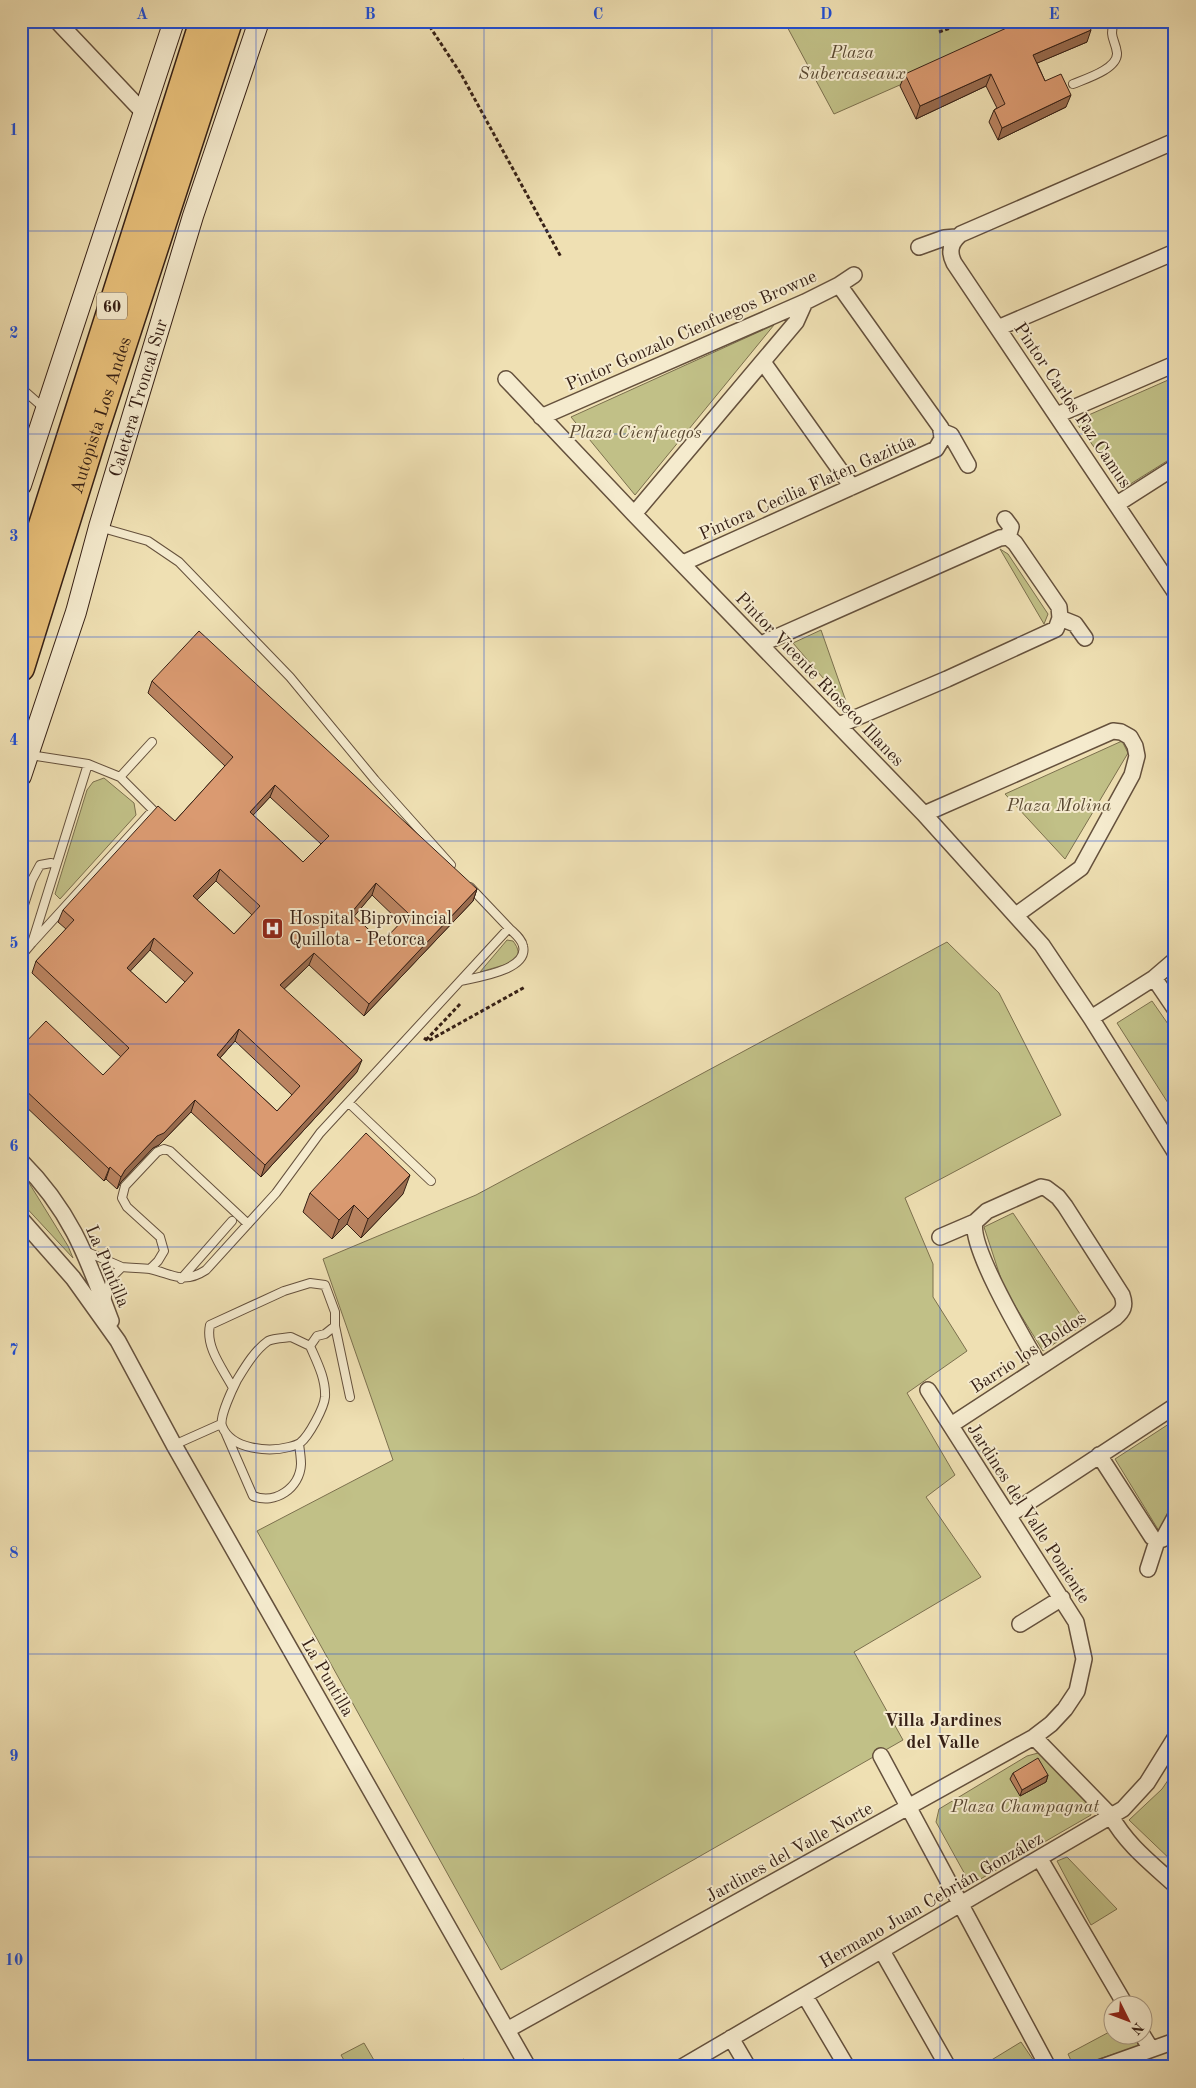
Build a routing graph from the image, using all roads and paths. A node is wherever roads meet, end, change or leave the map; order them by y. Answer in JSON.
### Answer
{"nodes":[{"id":1,"x":57,"y":21,"type":"edge"},
{"id":2,"x":174,"y":21,"type":"edge"},
{"id":3,"x":203,"y":21,"type":"edge"},
{"id":4,"x":229,"y":21,"type":"edge"},
{"id":5,"x":259,"y":21,"type":"edge"},
{"id":6,"x":426,"y":21,"type":"edge"},
{"id":7,"x":970,"y":21,"type":"edge"},
{"id":8,"x":1114,"y":21,"type":"edge"},
{"id":9,"x":939,"y":32,"type":"dead end"},
{"id":10,"x":1073,"y":84,"type":"dead end"},
{"id":11,"x":144,"y":113,"type":"junction"},
{"id":12,"x":1175,"y":141,"type":"edge"},
{"id":13,"x":956,"y":238,"type":"junction"},
{"id":14,"x":920,"y":247,"type":"dead end"},
{"id":15,"x":1175,"y":252,"type":"edge"},
{"id":16,"x":561,"y":257,"type":"dead end"},
{"id":17,"x":854,"y":274,"type":"dead end"},
{"id":18,"x":839,"y":285,"type":"junction"},
{"id":19,"x":806,"y":302,"type":"junction"},
{"id":20,"x":998,"y":328,"type":"junction"},
{"id":21,"x":763,"y":362,"type":"junction"},
{"id":22,"x":1175,"y":364,"type":"edge"},
{"id":23,"x":506,"y":379,"type":"dead end"},
{"id":24,"x":21,"y":388,"type":"edge"},
{"id":25,"x":46,"y":410,"type":"junction"},
{"id":26,"x":1057,"y":415,"type":"junction"},
{"id":27,"x":541,"y":417,"type":"junction"},
{"id":28,"x":942,"y":435,"type":"junction"},
{"id":29,"x":968,"y":465,"type":"dead end"},
{"id":30,"x":1175,"y":467,"type":"edge"},
{"id":31,"x":21,"y":485,"type":"edge"},
{"id":32,"x":852,"y":487,"type":"junction"},
{"id":33,"x":1117,"y":504,"type":"junction"},
{"id":34,"x":634,"y":514,"type":"junction"},
{"id":35,"x":1005,"y":519,"type":"dead end"},
{"id":36,"x":99,"y":527,"type":"junction"},
{"id":37,"x":1008,"y":537,"type":"junction"},
{"id":38,"x":683,"y":563,"type":"junction"},
{"id":39,"x":1172,"y":583,"type":"edge"},
{"id":40,"x":21,"y":591,"type":"edge"},
{"id":41,"x":1060,"y":618,"type":"junction"},
{"id":42,"x":1085,"y":638,"type":"dead end"},
{"id":43,"x":761,"y":644,"type":"junction"},
{"id":44,"x":21,"y":668,"type":"edge"},
{"id":45,"x":839,"y":725,"type":"junction"},
{"id":46,"x":152,"y":742,"type":"dead end"},
{"id":47,"x":28,"y":754,"type":"junction"},
{"id":48,"x":88,"y":764,"type":"junction"},
{"id":49,"x":21,"y":776,"type":"edge"},
{"id":50,"x":120,"y":777,"type":"junction"},
{"id":51,"x":924,"y":814,"type":"junction"},
{"id":52,"x":52,"y":863,"type":"dead end"},
{"id":53,"x":458,"y":873,"type":"edge"},
{"id":54,"x":464,"y":880,"type":"edge"},
{"id":55,"x":21,"y":914,"type":"edge"},
{"id":56,"x":1016,"y":915,"type":"junction"},
{"id":57,"x":508,"y":928,"type":"junction"},
{"id":58,"x":32,"y":943,"type":"junction"},
{"id":59,"x":21,"y":956,"type":"edge"},
{"id":60,"x":1175,"y":960,"type":"edge"},
{"id":61,"x":1154,"y":978,"type":"junction"},
{"id":62,"x":461,"y":981,"type":"junction"},
{"id":63,"x":525,"y":987,"type":"dead end"},
{"id":64,"x":460,"y":1004,"type":"dead end"},
{"id":65,"x":1175,"y":1009,"type":"edge"},
{"id":66,"x":1091,"y":1018,"type":"junction"},
{"id":67,"x":415,"y":1031,"type":"junction"},
{"id":68,"x":426,"y":1040,"type":"junction"},
{"id":69,"x":349,"y":1103,"type":"junction"},
{"id":70,"x":1175,"y":1152,"type":"edge"},
{"id":71,"x":21,"y":1161,"type":"edge"},
{"id":72,"x":431,"y":1181,"type":"dead end"},
{"id":73,"x":21,"y":1219,"type":"edge"},
{"id":74,"x":232,"y":1221,"type":"dead end"},
{"id":75,"x":975,"y":1222,"type":"junction"},
{"id":76,"x":248,"y":1224,"type":"junction"},
{"id":77,"x":940,"y":1237,"type":"dead end"},
{"id":78,"x":85,"y":1251,"type":"junction"},
{"id":79,"x":122,"y":1267,"type":"junction"},
{"id":80,"x":150,"y":1269,"type":"junction"},
{"id":81,"x":181,"y":1279,"type":"junction"},
{"id":82,"x":105,"y":1306,"type":"junction"},
{"id":83,"x":335,"y":1326,"type":"junction"},
{"id":84,"x":118,"y":1341,"type":"junction"},
{"id":85,"x":310,"y":1346,"type":"junction"},
{"id":86,"x":1040,"y":1367,"type":"junction"},
{"id":87,"x":233,"y":1388,"type":"junction"},
{"id":88,"x":928,"y":1390,"type":"dead end"},
{"id":89,"x":350,"y":1397,"type":"dead end"},
{"id":90,"x":1175,"y":1406,"type":"edge"},
{"id":91,"x":221,"y":1424,"type":"junction"},
{"id":92,"x":951,"y":1425,"type":"junction"},
{"id":93,"x":225,"y":1432,"type":"junction"},
{"id":94,"x":299,"y":1444,"type":"junction"},
{"id":95,"x":174,"y":1445,"type":"junction"},
{"id":96,"x":1099,"y":1455,"type":"junction"},
{"id":97,"x":1009,"y":1515,"type":"junction"},
{"id":98,"x":1175,"y":1517,"type":"edge"},
{"id":99,"x":1157,"y":1541,"type":"junction"},
{"id":100,"x":1148,"y":1569,"type":"dead end"},
{"id":101,"x":1062,"y":1598,"type":"junction"},
{"id":102,"x":1020,"y":1624,"type":"dead end"},
{"id":103,"x":1077,"y":1691,"type":"joint"},
{"id":104,"x":1034,"y":1737,"type":"junction"},
{"id":105,"x":1175,"y":1738,"type":"edge"},
{"id":106,"x":881,"y":1756,"type":"dead end"},
{"id":107,"x":908,"y":1807,"type":"junction"},
{"id":108,"x":1111,"y":1816,"type":"junction"},
{"id":109,"x":1040,"y":1859,"type":"junction"},
{"id":110,"x":1175,"y":1885,"type":"edge"},
{"id":111,"x":960,"y":1904,"type":"junction"},
{"id":112,"x":882,"y":1951,"type":"junction"},
{"id":113,"x":805,"y":1996,"type":"junction"},
{"id":114,"x":1120,"y":1996,"type":"edge"},
{"id":115,"x":507,"y":2030,"type":"junction"},
{"id":116,"x":731,"y":2038,"type":"junction"},
{"id":117,"x":1175,"y":2041,"type":"edge"},
{"id":118,"x":1149,"y":2046,"type":"edge"},
{"id":119,"x":1151,"y":2049,"type":"junction"},
{"id":120,"x":528,"y":2067,"type":"edge"},
{"id":121,"x":682,"y":2067,"type":"edge"},
{"id":122,"x":748,"y":2067,"type":"edge"},
{"id":123,"x":847,"y":2067,"type":"edge"},
{"id":124,"x":948,"y":2067,"type":"edge"},
{"id":125,"x":1048,"y":2067,"type":"edge"},
{"id":126,"x":1102,"y":2067,"type":"edge"}],
"edges":[{"from":1,"to":11,"type":"street"},
{"from":2,"to":11,"type":"street"},
{"from":3,"to":40,"type":"highway","name":"Autopista Los Andes","number":"60"},
{"from":4,"to":44,"type":"highway","name":"Autopista Los Andes","number":"60"},
{"from":5,"to":36,"type":"street","name":"Caletera Troncal Sur"},
{"from":6,"to":16,"type":"path"},
{"from":7,"to":9,"type":"path"},
{"from":8,"to":10,"type":"lane"},
{"from":11,"to":25,"type":"street"},
{"from":12,"to":13,"type":"street"},
{"from":13,"to":14,"type":"street"},
{"from":13,"to":20,"type":"street","name":"Pintor Carlos Faz Camus"},
{"from":15,"to":20,"type":"street"},
{"from":17,"to":18,"type":"street","name":"Pintor Gonzalo Cienfuegos Browne"},
{"from":18,"to":19,"type":"street","name":"Pintor Gonzalo Cienfuegos Browne"},
{"from":18,"to":28,"type":"street"},
{"from":19,"to":21,"type":"street"},
{"from":19,"to":27,"type":"street","name":"Pintor Gonzalo Cienfuegos Browne"},
{"from":20,"to":26,"type":"street","name":"Pintor Carlos Faz Camus"},
{"from":21,"to":32,"type":"street"},
{"from":21,"to":34,"type":"street"},
{"from":22,"to":26,"type":"street"},
{"from":23,"to":27,"type":"street","name":"Pintor Vicente Rioseco Illanes"},
{"from":24,"to":25,"type":"lane"},
{"from":25,"to":31,"type":"street"},
{"from":26,"to":33,"type":"street","name":"Pintor Carlos Faz Camus"},
{"from":27,"to":34,"type":"street","name":"Pintor Vicente Rioseco Illanes"},
{"from":28,"to":29,"type":"street"},
{"from":28,"to":32,"type":"street","name":"Pintora Cecilia Flaten Gazitúa"},
{"from":30,"to":33,"type":"street"},
{"from":32,"to":38,"type":"street","name":"Pintora Cecilia Flaten Gazitúa"},
{"from":33,"to":39,"type":"street","name":"Pintor Carlos Faz Camus"},
{"from":34,"to":38,"type":"street","name":"Pintor Vicente Rioseco Illanes"},
{"from":35,"to":37,"type":"street"},
{"from":36,"to":47,"type":"street","name":"Caletera Troncal Sur"},
{"from":36,"to":53,"type":"lane"},
{"from":37,"to":41,"type":"street"},
{"from":37,"to":43,"type":"street"},
{"from":38,"to":43,"type":"street","name":"Pintor Vicente Rioseco Illanes"},
{"from":41,"to":42,"type":"street"},
{"from":41,"to":45,"type":"street"},
{"from":43,"to":45,"type":"street","name":"Pintor Vicente Rioseco Illanes"},
{"from":45,"to":51,"type":"street","name":"Pintor Vicente Rioseco Illanes"},
{"from":46,"to":50,"type":"lane"},
{"from":47,"to":48,"type":"lane"},
{"from":47,"to":49,"type":"street","name":"Caletera Troncal Sur"},
{"from":48,"to":50,"type":"lane"},
{"from":48,"to":58,"type":"lane"},
{"from":50,"to":58,"type":"lane"},
{"from":51,"to":56,"type":"street","name":"Pintor Vicente Rioseco Illanes"},
{"from":51,"to":56,"type":"street"},
{"from":52,"to":55,"type":"lane"},
{"from":54,"to":57,"type":"lane"},
{"from":56,"to":66,"type":"street","name":"Pintor Vicente Rioseco Illanes"},
{"from":57,"to":62,"type":"lane"},
{"from":57,"to":62,"type":"lane"},
{"from":58,"to":59,"type":"lane"},
{"from":60,"to":61,"type":"street"},
{"from":61,"to":65,"type":"street"},
{"from":61,"to":66,"type":"street"},
{"from":62,"to":67,"type":"lane"},
{"from":63,"to":68,"type":"path"},
{"from":64,"to":68,"type":"path"},
{"from":66,"to":70,"type":"street","name":"Pintor Vicente Rioseco Illanes"},
{"from":67,"to":68,"type":"path"},
{"from":67,"to":69,"type":"lane"},
{"from":69,"to":72,"type":"lane"},
{"from":69,"to":76,"type":"lane"},
{"from":71,"to":78,"type":"street","name":"La Puntilla"},
{"from":73,"to":84,"type":"street","name":"La Puntilla"},
{"from":74,"to":81,"type":"lane"},
{"from":75,"to":77,"type":"street"},
{"from":75,"to":86,"type":"street"},
{"from":75,"to":86,"type":"street","name":"Barrio los Boldos"},
{"from":76,"to":80,"type":"lane"},
{"from":76,"to":81,"type":"lane"},
{"from":78,"to":79,"type":"lane"},
{"from":78,"to":82,"type":"street","name":"La Puntilla"},
{"from":79,"to":80,"type":"lane"},
{"from":79,"to":82,"type":"lane"},
{"from":80,"to":81,"type":"lane"},
{"from":82,"to":84,"type":"street","name":"La Puntilla"},
{"from":83,"to":85,"type":"lane"},
{"from":83,"to":87,"type":"lane"},
{"from":83,"to":89,"type":"lane"},
{"from":84,"to":95,"type":"street","name":"La Puntilla"},
{"from":85,"to":87,"type":"lane"},
{"from":85,"to":94,"type":"lane"},
{"from":86,"to":92,"type":"street","name":"Barrio los Boldos"},
{"from":87,"to":91,"type":"lane"},
{"from":88,"to":92,"type":"street","name":"Jardines del Valle Poniente"},
{"from":90,"to":96,"type":"street"},
{"from":91,"to":93,"type":"lane"},
{"from":91,"to":95,"type":"lane"},
{"from":92,"to":97,"type":"street","name":"Jardines del Valle Poniente"},
{"from":93,"to":94,"type":"lane"},
{"from":93,"to":94,"type":"lane"},
{"from":95,"to":115,"type":"street","name":"La Puntilla"},
{"from":96,"to":97,"type":"street"},
{"from":96,"to":99,"type":"street"},
{"from":97,"to":101,"type":"street","name":"Jardines del Valle Poniente"},
{"from":98,"to":99,"type":"street"},
{"from":99,"to":100,"type":"street"},
{"from":101,"to":102,"type":"street"},
{"from":101,"to":103,"type":"street","name":"Jardines del Valle Poniente"},
{"from":103,"to":104,"type":"street","name":"Jardines del Valle Norte"},
{"from":104,"to":107,"type":"street","name":"Jardines del Valle Norte"},
{"from":104,"to":108,"type":"street"},
{"from":105,"to":108,"type":"street","name":"Hermano Juan Cebrián González"},
{"from":106,"to":107,"type":"street"},
{"from":107,"to":111,"type":"street"},
{"from":107,"to":115,"type":"street","name":"Jardines del Valle Norte"},
{"from":108,"to":109,"type":"street","name":"Hermano Juan Cebrián González"},
{"from":108,"to":110,"type":"street"},
{"from":109,"to":111,"type":"street","name":"Hermano Juan Cebrián González"},
{"from":109,"to":114,"type":"street"},
{"from":111,"to":112,"type":"street","name":"Hermano Juan Cebrián González"},
{"from":111,"to":125,"type":"street"},
{"from":112,"to":113,"type":"street","name":"Hermano Juan Cebrián González"},
{"from":112,"to":124,"type":"street"},
{"from":113,"to":116,"type":"street","name":"Hermano Juan Cebrián González"},
{"from":113,"to":123,"type":"street"},
{"from":115,"to":120,"type":"street","name":"La Puntilla"},
{"from":116,"to":121,"type":"street","name":"Hermano Juan Cebrián González"},
{"from":116,"to":122,"type":"street"},
{"from":117,"to":119,"type":"street"},
{"from":118,"to":119,"type":"street"},
{"from":119,"to":126,"type":"street"}]}
